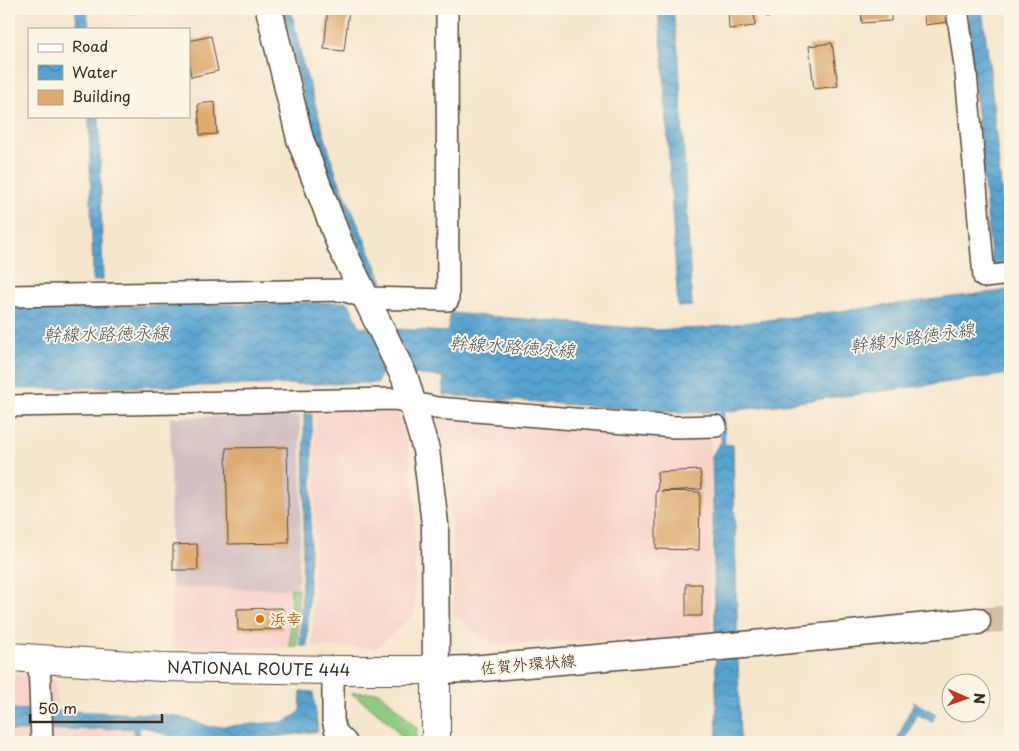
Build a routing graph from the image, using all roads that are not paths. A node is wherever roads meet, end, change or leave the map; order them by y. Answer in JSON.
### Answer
{"nodes":[{"id":1,"x":269,"y":9,"type":"edge"},
{"id":2,"x":447,"y":9,"type":"edge"},
{"id":3,"x":957,"y":9,"type":"edge"},
{"id":4,"x":1010,"y":274,"type":"edge"},
{"id":5,"x":9,"y":296,"type":"edge"},
{"id":6,"x":372,"y":310,"type":"junction"},
{"id":7,"x":409,"y":390,"type":"junction"},
{"id":8,"x":9,"y":406,"type":"edge"},
{"id":9,"x":716,"y":426,"type":"dead end"},
{"id":10,"x":977,"y":622,"type":"tunnel mouth"},
{"id":11,"x":9,"y":657,"type":"edge"},
{"id":12,"x":39,"y":659,"type":"junction"},
{"id":13,"x":332,"y":670,"type":"junction"},
{"id":14,"x":436,"y":670,"type":"junction"},
{"id":15,"x":336,"y":739,"type":"edge"},
{"id":16,"x":42,"y":740,"type":"edge"},
{"id":17,"x":436,"y":742,"type":"edge"}],
"edges":[{"from":1,"to":6,"type":"main road"},
{"from":2,"to":6,"type":"street"},
{"from":3,"to":4,"type":"street"},
{"from":5,"to":6,"type":"street"},
{"from":6,"to":7,"type":"main road"},
{"from":7,"to":8,"type":"street"},
{"from":7,"to":9,"type":"street"},
{"from":7,"to":14,"type":"main road"},
{"from":10,"to":14,"type":"main road","name":"佐賀外環状線"},
{"from":11,"to":12,"type":"highway","name":"NATIONAL ROUTE 444"},
{"from":12,"to":13,"type":"highway","name":"NATIONAL ROUTE 444"},
{"from":12,"to":16,"type":"street"},
{"from":13,"to":14,"type":"highway","name":"NATIONAL ROUTE 444"},
{"from":13,"to":15,"type":"street"},
{"from":14,"to":17,"type":"highway"}]}
